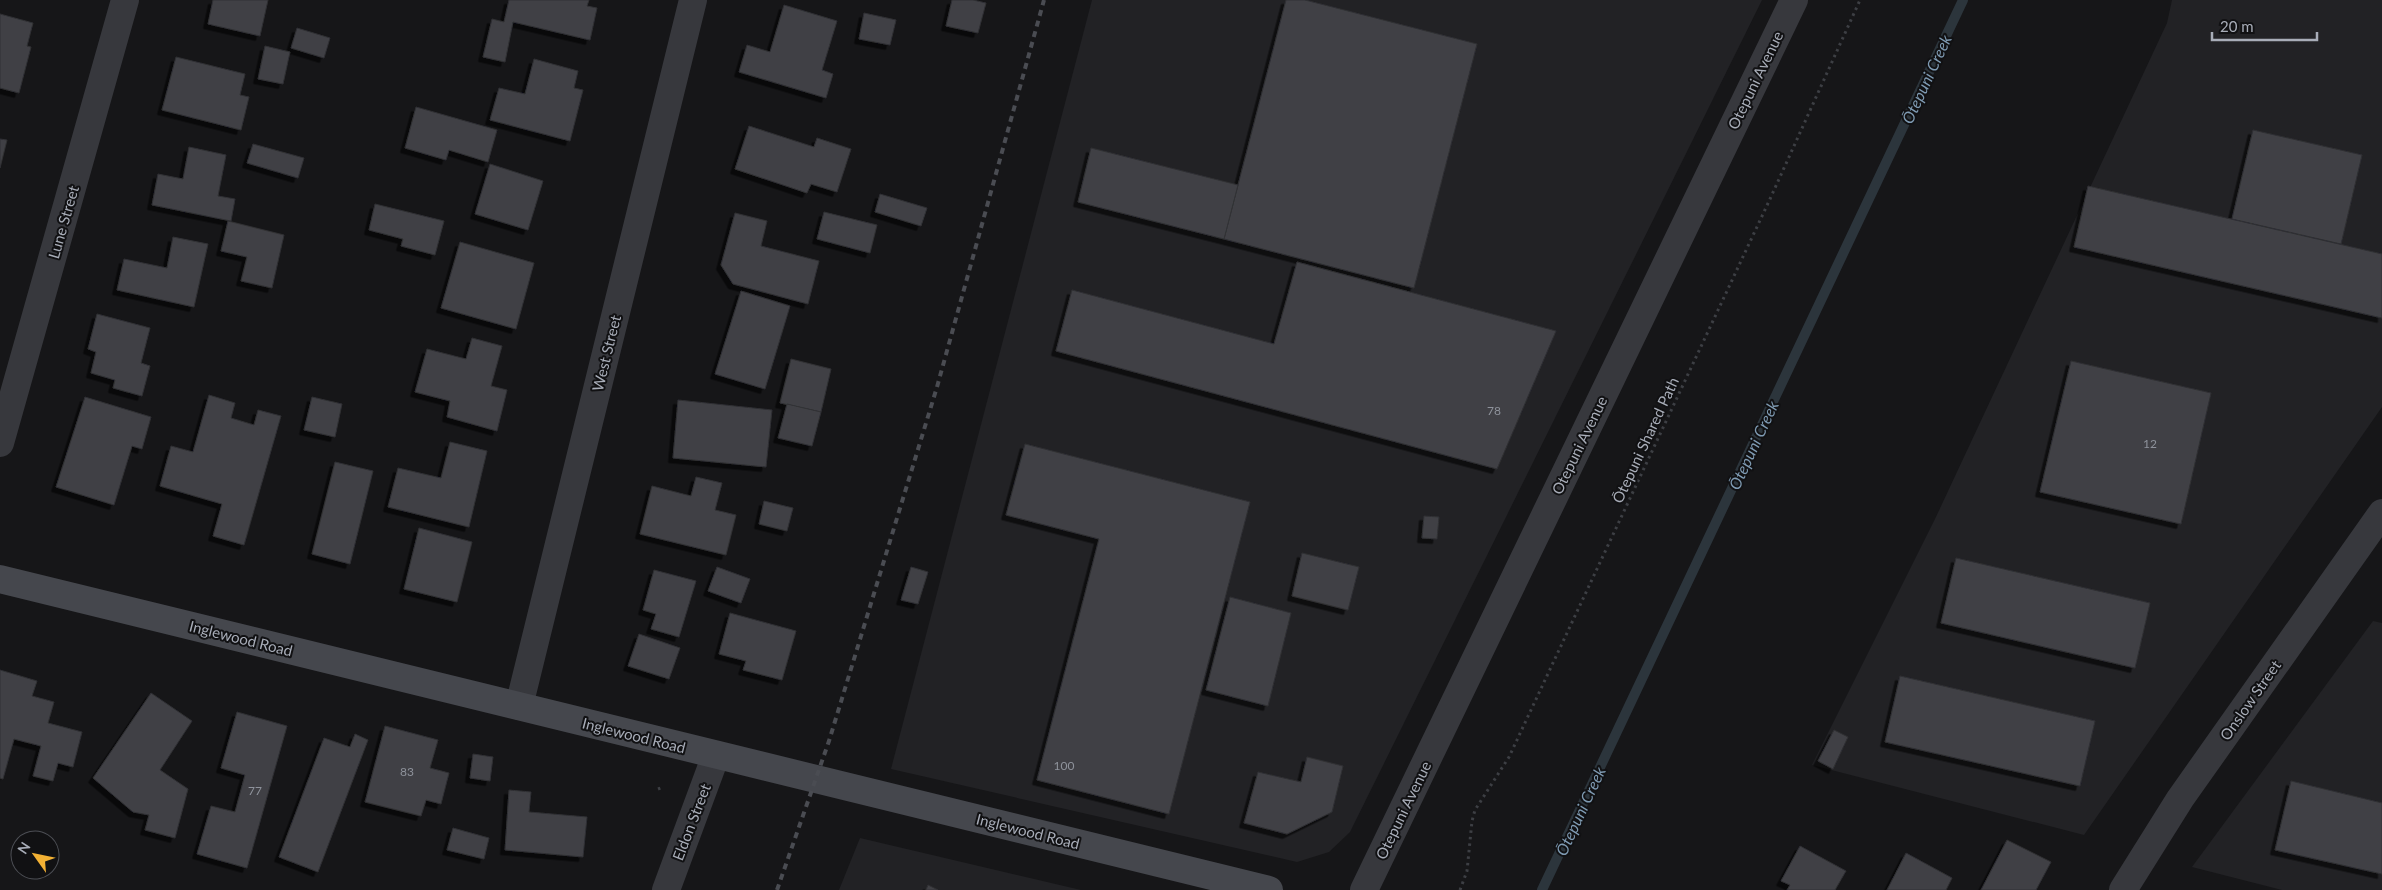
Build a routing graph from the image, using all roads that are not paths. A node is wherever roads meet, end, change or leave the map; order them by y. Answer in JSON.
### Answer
{"nodes":[{"id":1,"x":125,"y":0,"type":"edge"},
{"id":2,"x":693,"y":0,"type":"edge"},
{"id":3,"x":1794,"y":0,"type":"edge"},
{"id":4,"x":0,"y":443,"type":"edge"},
{"id":5,"x":2382,"y":513,"type":"edge"},
{"id":6,"x":0,"y":579,"type":"edge"},
{"id":7,"x":519,"y":706,"type":"junction"},
{"id":8,"x":716,"y":755,"type":"junction"},
{"id":9,"x":666,"y":890,"type":"edge"},
{"id":10,"x":1269,"y":890,"type":"edge"},
{"id":11,"x":1364,"y":890,"type":"edge"},
{"id":12,"x":2123,"y":890,"type":"edge"}],
"edges":[{"from":1,"to":4,"type":"street","name":"Lune Street"},
{"from":2,"to":7,"type":"street","name":"West Street"},
{"from":3,"to":11,"type":"street","name":"Otepuni Avenue"},
{"from":5,"to":12,"type":"street","name":"Onslow Street"},
{"from":6,"to":7,"type":"street","name":"Inglewood Road"},
{"from":7,"to":8,"type":"street","name":"Inglewood Road"},
{"from":8,"to":9,"type":"street","name":"Eldon Street"},
{"from":8,"to":10,"type":"street","name":"Inglewood Road"}]}
